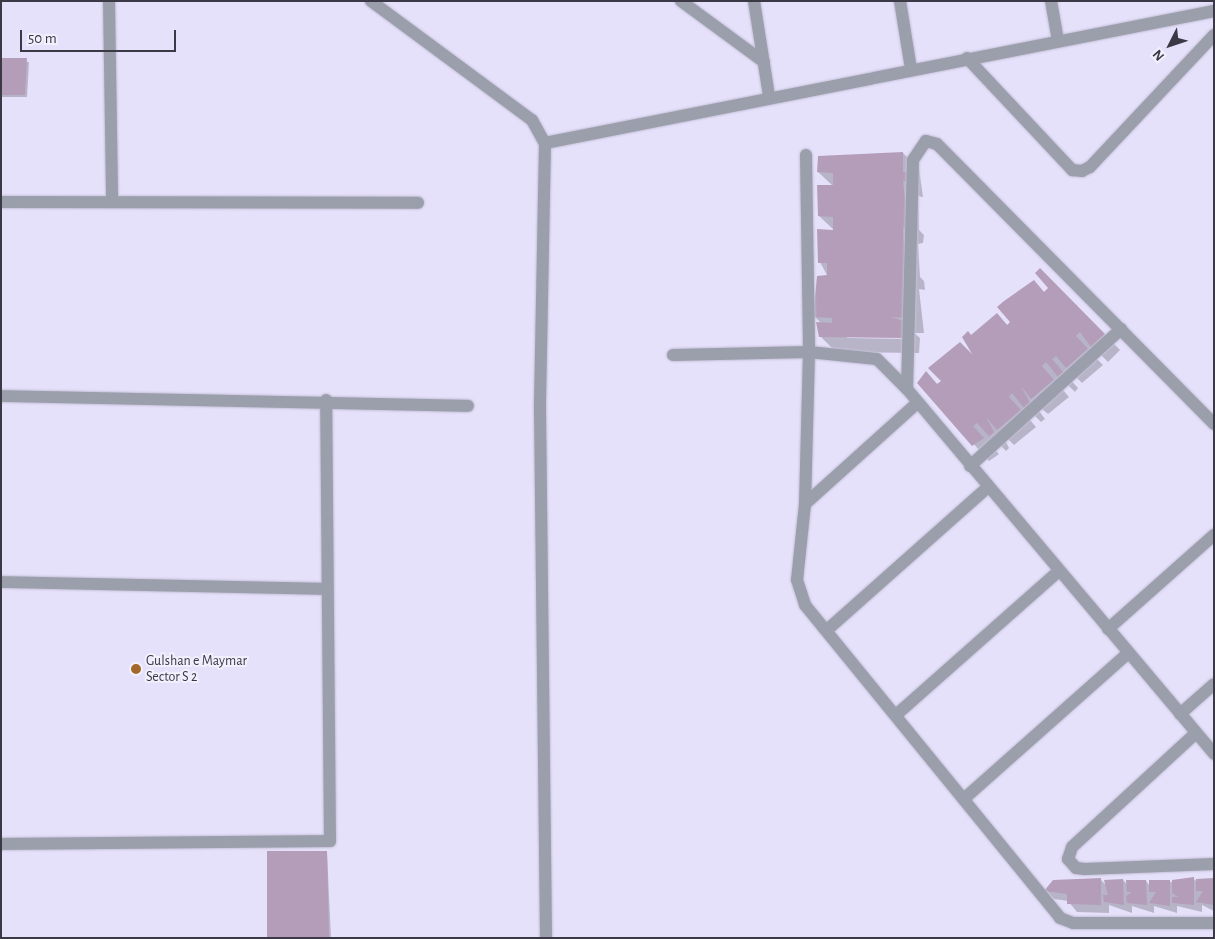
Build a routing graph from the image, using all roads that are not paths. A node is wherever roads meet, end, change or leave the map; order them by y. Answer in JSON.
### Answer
{"nodes":[{"id":1,"x":108,"y":1,"type":"edge"},
{"id":2,"x":681,"y":1,"type":"edge"},
{"id":3,"x":754,"y":1,"type":"edge"},
{"id":4,"x":900,"y":1,"type":"edge"},
{"id":5,"x":1051,"y":1,"type":"edge"},
{"id":6,"x":378,"y":3,"type":"edge"},
{"id":7,"x":1214,"y":11,"type":"edge"},
{"id":8,"x":1214,"y":35,"type":"edge"},
{"id":9,"x":1058,"y":40,"type":"junction"},
{"id":10,"x":967,"y":58,"type":"junction"},
{"id":11,"x":764,"y":62,"type":"junction"},
{"id":12,"x":911,"y":69,"type":"junction"},
{"id":13,"x":769,"y":96,"type":"junction"},
{"id":14,"x":545,"y":143,"type":"junction"},
{"id":15,"x":806,"y":155,"type":"dead end"},
{"id":16,"x":112,"y":201,"type":"junction"},
{"id":17,"x":1,"y":202,"type":"edge"},
{"id":18,"x":418,"y":203,"type":"dead end"},
{"id":19,"x":1121,"y":329,"type":"junction"},
{"id":20,"x":809,"y":352,"type":"junction"},
{"id":21,"x":673,"y":355,"type":"dead end"},
{"id":22,"x":907,"y":389,"type":"junction"},
{"id":23,"x":1,"y":396,"type":"edge"},
{"id":24,"x":326,"y":400,"type":"junction"},
{"id":25,"x":917,"y":403,"type":"junction"},
{"id":26,"x":468,"y":406,"type":"dead end"},
{"id":27,"x":1214,"y":424,"type":"edge"},
{"id":28,"x":970,"y":466,"type":"junction"},
{"id":29,"x":988,"y":487,"type":"junction"},
{"id":30,"x":805,"y":504,"type":"junction"},
{"id":31,"x":1214,"y":535,"type":"edge"},
{"id":32,"x":1059,"y":571,"type":"junction"},
{"id":33,"x":1,"y":582,"type":"edge"},
{"id":34,"x":325,"y":589,"type":"junction"},
{"id":35,"x":1108,"y":629,"type":"junction"},
{"id":36,"x":827,"y":630,"type":"junction"},
{"id":37,"x":1128,"y":653,"type":"junction"},
{"id":38,"x":1214,"y":684,"type":"edge"},
{"id":39,"x":1180,"y":714,"type":"junction"},
{"id":40,"x":896,"y":715,"type":"junction"},
{"id":41,"x":1196,"y":733,"type":"junction"},
{"id":42,"x":1214,"y":754,"type":"edge"},
{"id":43,"x":966,"y":797,"type":"junction"},
{"id":44,"x":1,"y":844,"type":"edge"},
{"id":45,"x":1214,"y":864,"type":"edge"},
{"id":46,"x":1214,"y":923,"type":"edge"},
{"id":47,"x":546,"y":938,"type":"edge"}],
"edges":[{"from":1,"to":16,"type":"street"},
{"from":2,"to":11,"type":"street"},
{"from":3,"to":11,"type":"street"},
{"from":4,"to":12,"type":"street"},
{"from":5,"to":9,"type":"street"},
{"from":6,"to":14,"type":"street"},
{"from":7,"to":9,"type":"street"},
{"from":8,"to":10,"type":"street"},
{"from":9,"to":10,"type":"street"},
{"from":10,"to":12,"type":"street"},
{"from":11,"to":13,"type":"street"},
{"from":12,"to":13,"type":"street"},
{"from":13,"to":14,"type":"street"},
{"from":14,"to":47,"type":"street"},
{"from":15,"to":20,"type":"street"},
{"from":16,"to":17,"type":"street"},
{"from":16,"to":18,"type":"street"},
{"from":19,"to":22,"type":"street"},
{"from":19,"to":27,"type":"street"},
{"from":19,"to":28,"type":"street"},
{"from":20,"to":21,"type":"street"},
{"from":20,"to":22,"type":"street"},
{"from":20,"to":30,"type":"street"},
{"from":22,"to":25,"type":"street"},
{"from":23,"to":24,"type":"street"},
{"from":24,"to":26,"type":"street"},
{"from":24,"to":34,"type":"street"},
{"from":25,"to":28,"type":"street"},
{"from":25,"to":30,"type":"street"},
{"from":28,"to":29,"type":"street"},
{"from":29,"to":32,"type":"street"},
{"from":29,"to":36,"type":"street"},
{"from":30,"to":36,"type":"street"},
{"from":31,"to":35,"type":"street"},
{"from":32,"to":35,"type":"street"},
{"from":32,"to":40,"type":"street"},
{"from":33,"to":34,"type":"street"},
{"from":34,"to":44,"type":"street"},
{"from":35,"to":37,"type":"street"},
{"from":36,"to":40,"type":"street"},
{"from":37,"to":39,"type":"street"},
{"from":37,"to":43,"type":"street"},
{"from":38,"to":39,"type":"street"},
{"from":39,"to":41,"type":"street"},
{"from":40,"to":43,"type":"street"},
{"from":41,"to":42,"type":"street"},
{"from":41,"to":45,"type":"street"},
{"from":43,"to":46,"type":"street"}]}
